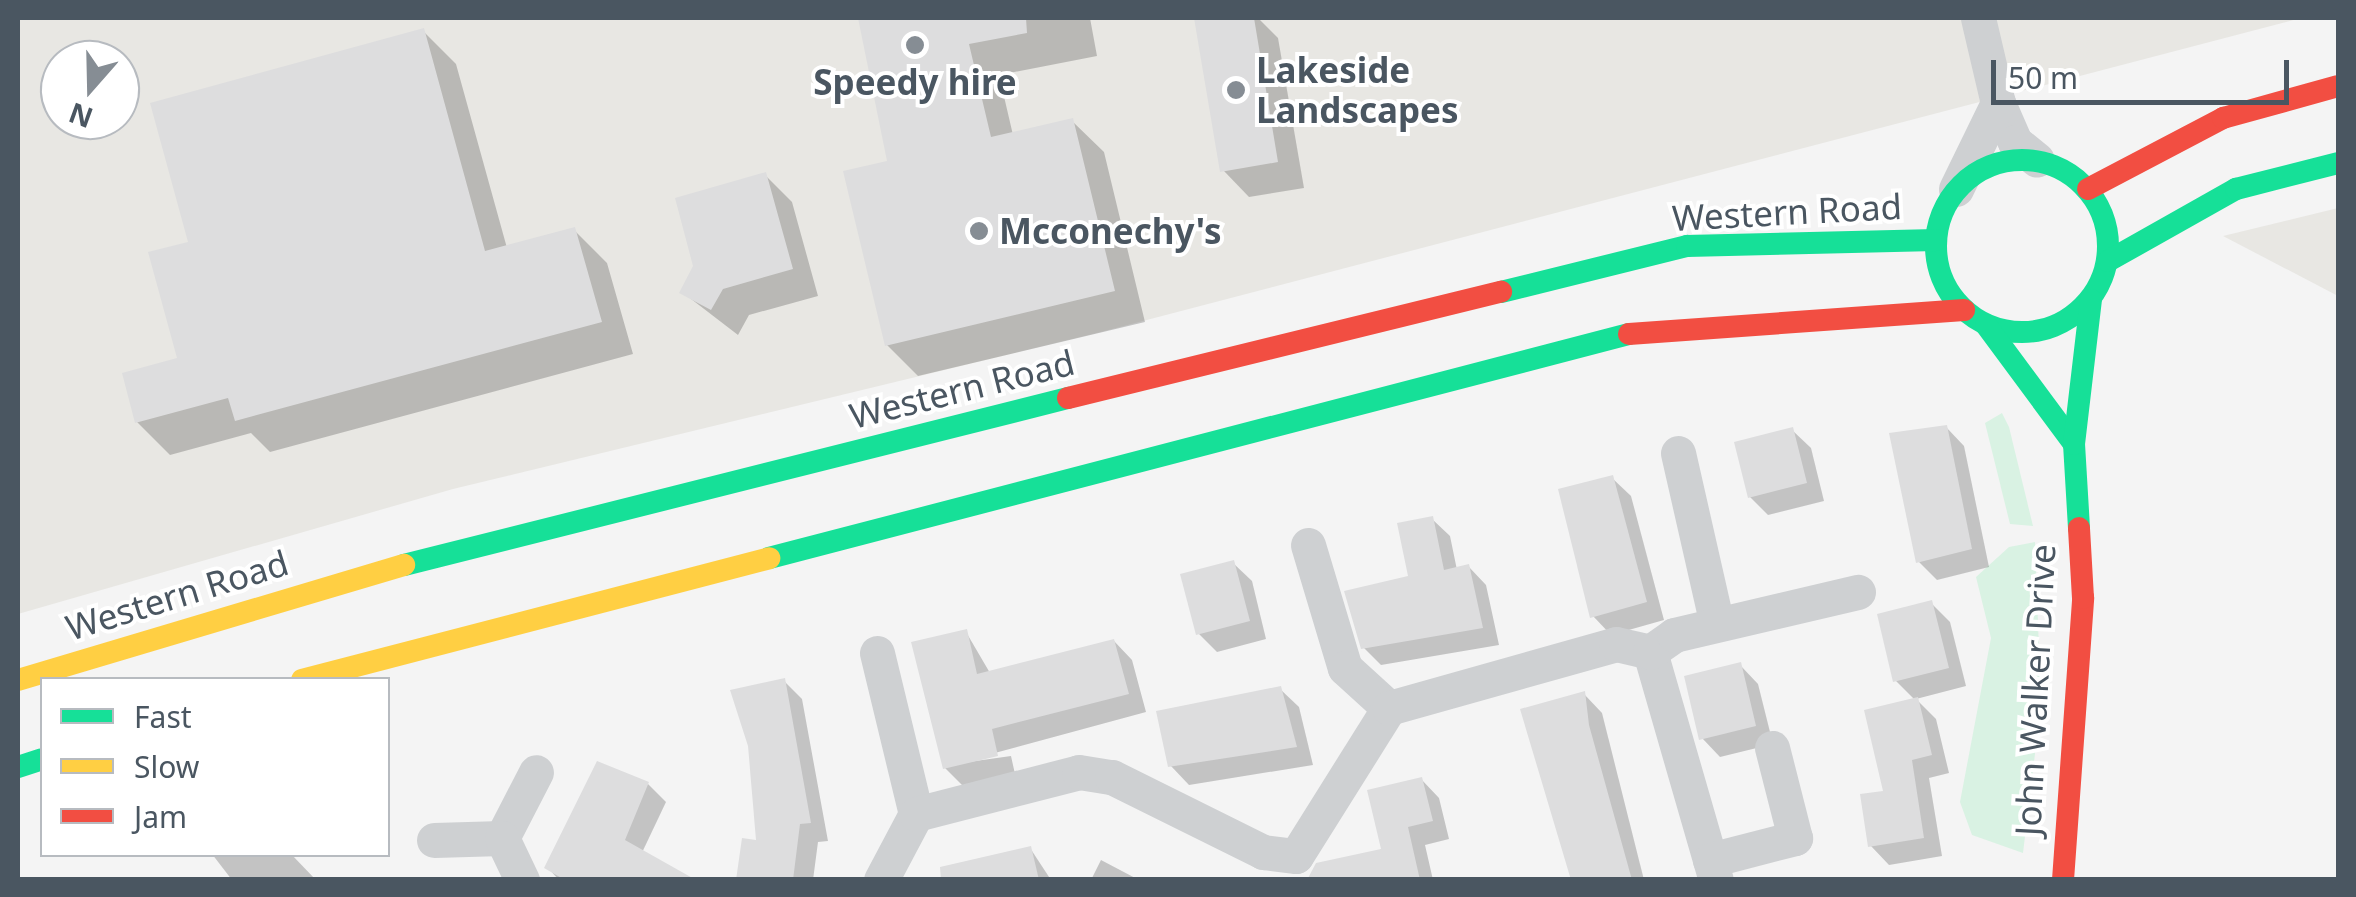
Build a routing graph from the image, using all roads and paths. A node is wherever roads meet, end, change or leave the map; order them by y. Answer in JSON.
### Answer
{"nodes":[{"id":1,"x":1978,"y":18,"type":"edge"},
{"id":2,"x":2338,"y":86,"type":"edge"},
{"id":3,"x":1998,"y":102,"type":"junction"},
{"id":4,"x":2037,"y":160,"type":"junction"},
{"id":5,"x":2338,"y":163,"type":"edge"},
{"id":6,"x":1956,"y":189,"type":"junction"},
{"id":7,"x":2088,"y":189,"type":"junction"},
{"id":8,"x":1936,"y":240,"type":"junction"},
{"id":9,"x":2108,"y":261,"type":"junction"},
{"id":10,"x":2091,"y":300,"type":"junction"},
{"id":11,"x":1964,"y":310,"type":"junction"},
{"id":12,"x":1986,"y":325,"type":"junction"},
{"id":13,"x":2074,"y":444,"type":"junction"},
{"id":14,"x":1678,"y":454,"type":"dead end"},
{"id":15,"x":1308,"y":545,"type":"dead end"},
{"id":16,"x":1858,"y":592,"type":"dead end"},
{"id":17,"x":1717,"y":624,"type":"junction"},
{"id":18,"x":1650,"y":652,"type":"junction"},
{"id":19,"x":877,"y":653,"type":"dead end"},
{"id":20,"x":313,"y":677,"type":"edge"},
{"id":21,"x":18,"y":680,"type":"edge"},
{"id":22,"x":1390,"y":708,"type":"junction"},
{"id":23,"x":1772,"y":748,"type":"dead end"},
{"id":24,"x":536,"y":772,"type":"dead end"},
{"id":25,"x":916,"y":814,"type":"junction"},
{"id":26,"x":502,"y":838,"type":"junction"},
{"id":27,"x":434,"y":840,"type":"dead end"},
{"id":28,"x":1312,"y":864,"type":"edge"},
{"id":29,"x":1713,"y":870,"type":"edge"},
{"id":30,"x":522,"y":880,"type":"edge"},
{"id":31,"x":880,"y":880,"type":"edge"},
{"id":32,"x":2063,"y":880,"type":"edge"}],
"edges":[{"from":1,"to":3,"type":"street"},
{"from":2,"to":7,"type":"main road"},
{"from":3,"to":4,"type":"street"},
{"from":3,"to":6,"type":"street"},
{"from":4,"to":6,"type":"main road"},
{"from":4,"to":7,"type":"main road"},
{"from":5,"to":9,"type":"main road"},
{"from":6,"to":8,"type":"main road","name":"Western Road"},
{"from":7,"to":9,"type":"main road"},
{"from":8,"to":11,"type":"main road","name":"Western Road"},
{"from":8,"to":21,"type":"main road","name":"Western Road"},
{"from":9,"to":10,"type":"main road"},
{"from":10,"to":12,"type":"main road","name":"Western Road"},
{"from":10,"to":13,"type":"main road","name":"John Walker Drive"},
{"from":11,"to":12,"type":"main road","name":"Western Road"},
{"from":11,"to":20,"type":"main road"},
{"from":12,"to":13,"type":"main road"},
{"from":13,"to":32,"type":"main road","name":"John Walker Drive"},
{"from":14,"to":17,"type":"street"},
{"from":15,"to":22,"type":"street"},
{"from":16,"to":17,"type":"street"},
{"from":17,"to":18,"type":"street"},
{"from":18,"to":22,"type":"street"},
{"from":18,"to":29,"type":"street"},
{"from":19,"to":25,"type":"street"},
{"from":22,"to":28,"type":"street"},
{"from":23,"to":29,"type":"street"},
{"from":24,"to":26,"type":"street"},
{"from":25,"to":28,"type":"street"},
{"from":25,"to":31,"type":"street"},
{"from":26,"to":27,"type":"street"},
{"from":26,"to":30,"type":"street"}]}
